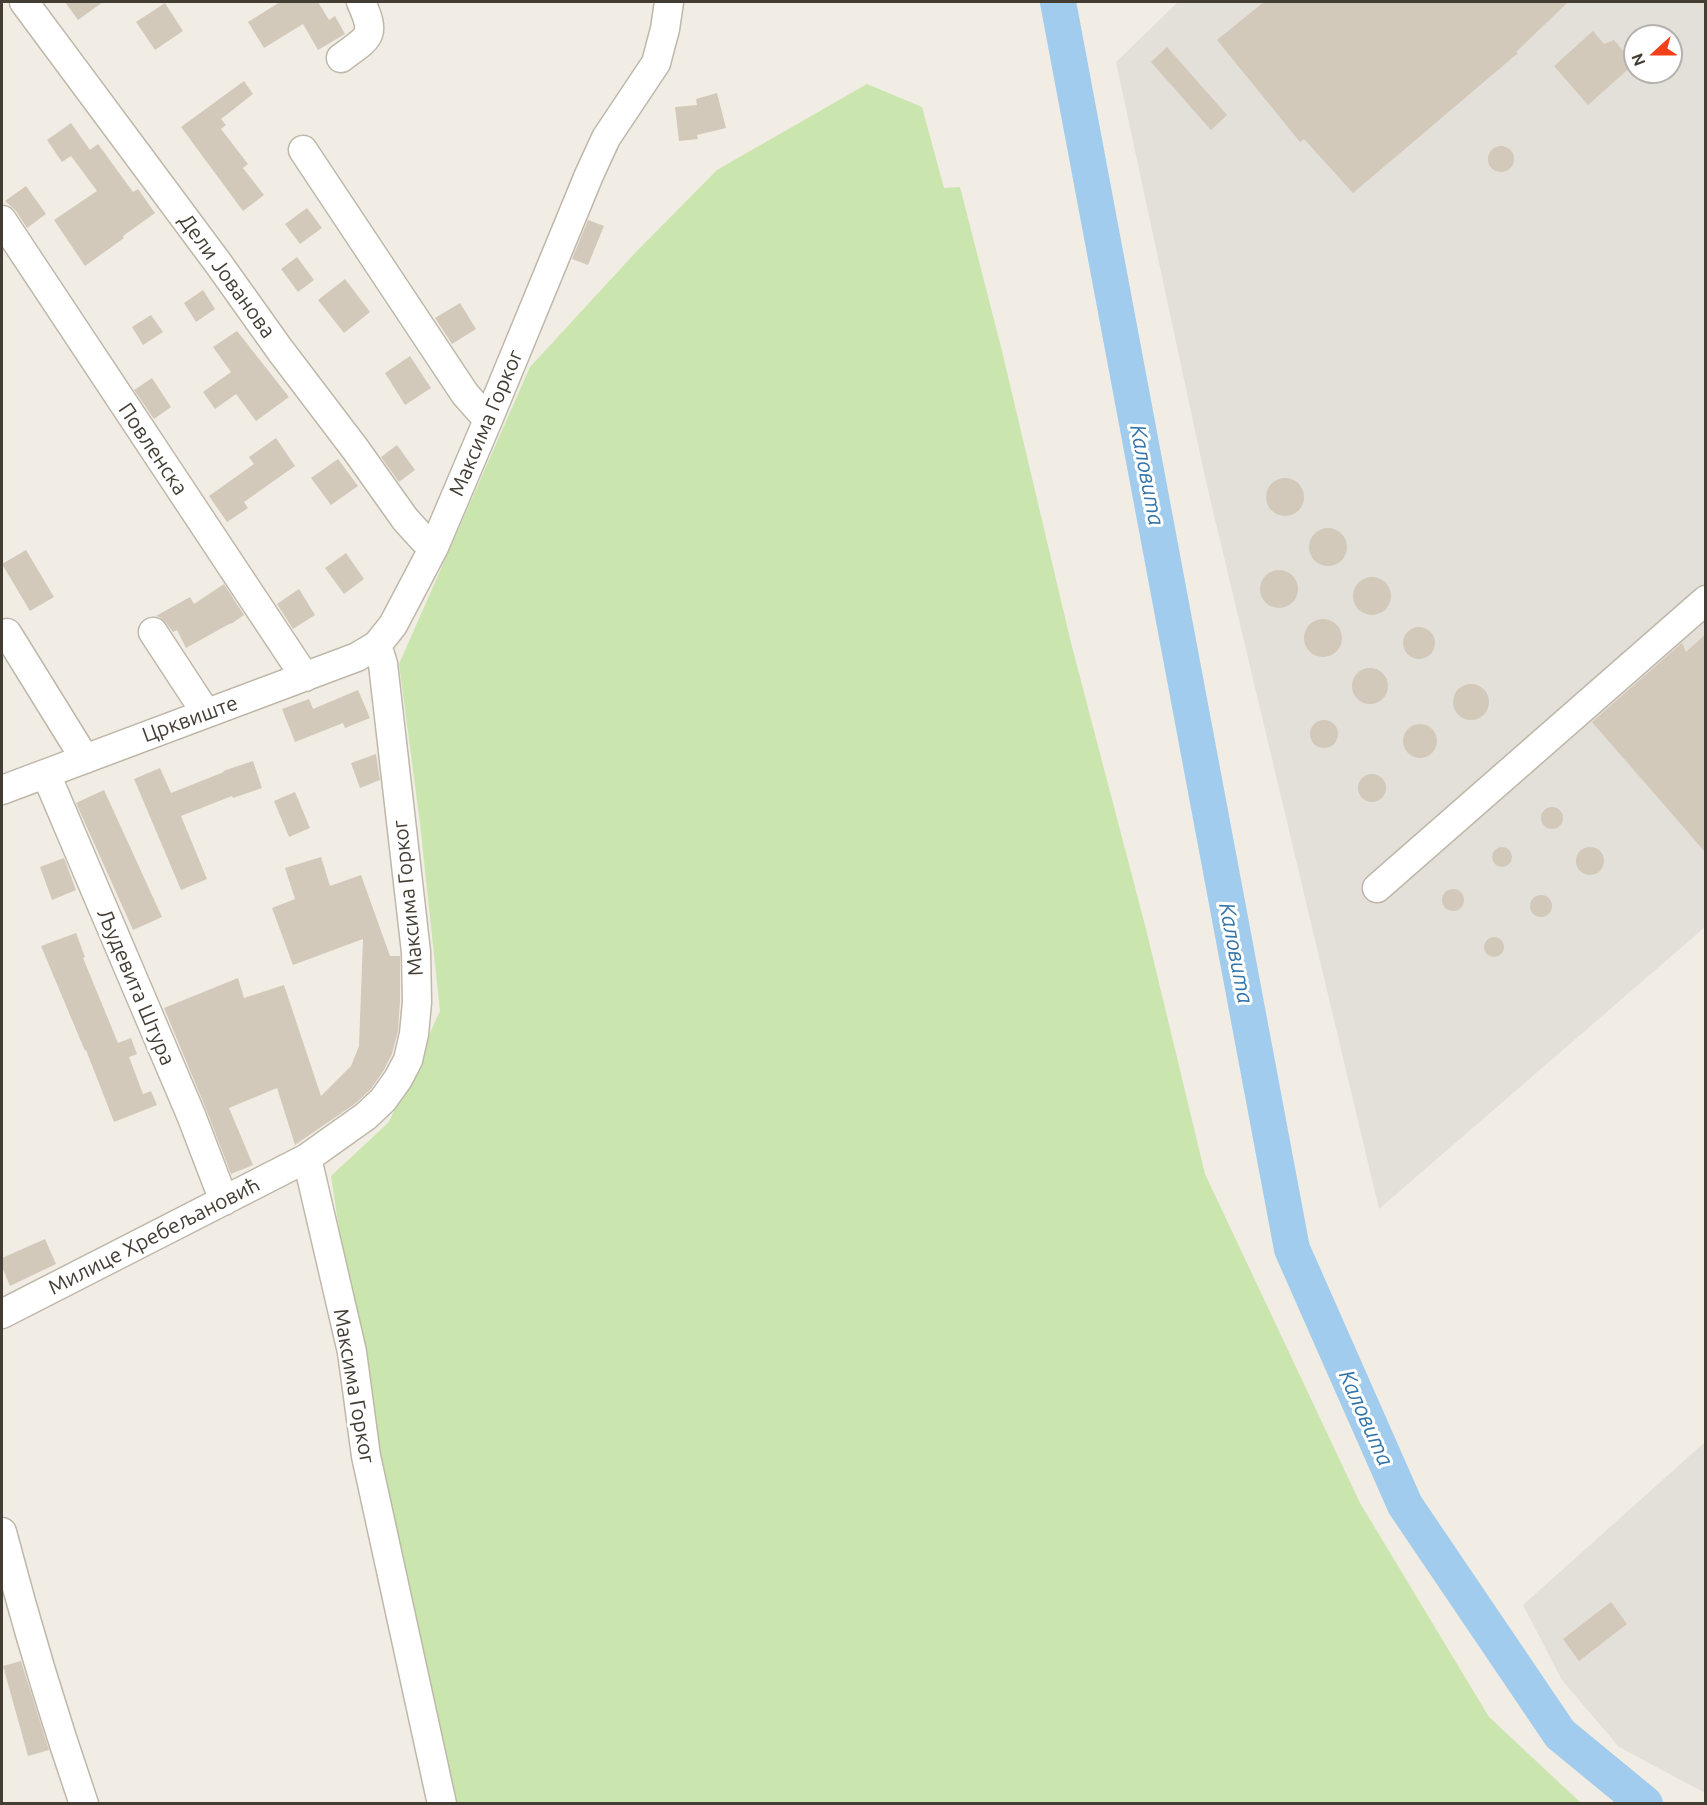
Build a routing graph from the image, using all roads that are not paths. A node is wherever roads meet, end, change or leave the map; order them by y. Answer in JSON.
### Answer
{"nodes":[{"id":1,"x":24,"y":2,"type":"edge"},
{"id":2,"x":361,"y":2,"type":"edge"},
{"id":3,"x":669,"y":2,"type":"edge"},
{"id":4,"x":341,"y":58,"type":"dead end"},
{"id":5,"x":303,"y":150,"type":"dead end"},
{"id":6,"x":2,"y":220,"type":"edge"},
{"id":7,"x":488,"y":420,"type":"junction"},
{"id":8,"x":434,"y":548,"type":"junction"},
{"id":9,"x":1706,"y":600,"type":"edge"},
{"id":10,"x":153,"y":632,"type":"dead end"},
{"id":11,"x":8,"y":633,"type":"dead end"},
{"id":12,"x":376,"y":645,"type":"junction"},
{"id":13,"x":305,"y":677,"type":"junction"},
{"id":14,"x":206,"y":713,"type":"junction"},
{"id":15,"x":85,"y":759,"type":"junction"},
{"id":16,"x":46,"y":774,"type":"junction"},
{"id":17,"x":2,"y":790,"type":"edge"},
{"id":18,"x":1377,"y":888,"type":"dead end"},
{"id":19,"x":307,"y":1158,"type":"junction"},
{"id":20,"x":224,"y":1201,"type":"junction"},
{"id":21,"x":4,"y":1306,"type":"edge"},
{"id":22,"x":2,"y":1532,"type":"edge"},
{"id":23,"x":84,"y":1803,"type":"edge"},
{"id":24,"x":442,"y":1803,"type":"edge"}],
"edges":[{"from":1,"to":8,"type":"street","name":"Дели Јованова"},
{"from":2,"to":4,"type":"street"},
{"from":3,"to":7,"type":"street","name":"Максима Горког"},
{"from":5,"to":7,"type":"street"},
{"from":6,"to":13,"type":"street","name":"Повленска"},
{"from":7,"to":8,"type":"street","name":"Максима Горког"},
{"from":8,"to":12,"type":"street","name":"Максима Горког"},
{"from":9,"to":18,"type":"street"},
{"from":10,"to":14,"type":"street"},
{"from":11,"to":15,"type":"street"},
{"from":12,"to":13,"type":"street","name":"Црквиште"},
{"from":12,"to":19,"type":"street","name":"Максима Горког"},
{"from":13,"to":14,"type":"street","name":"Црквиште"},
{"from":14,"to":15,"type":"street","name":"Црквиште"},
{"from":15,"to":16,"type":"street","name":"Црквиште"},
{"from":16,"to":17,"type":"street","name":"Црквиште"},
{"from":16,"to":20,"type":"street","name":"Људевита Штура"},
{"from":19,"to":20,"type":"street","name":"Милице Хребељановић"},
{"from":19,"to":24,"type":"street","name":"Максима Горког"},
{"from":20,"to":21,"type":"street","name":"Милице Хребељановић"},
{"from":22,"to":23,"type":"street"}]}
